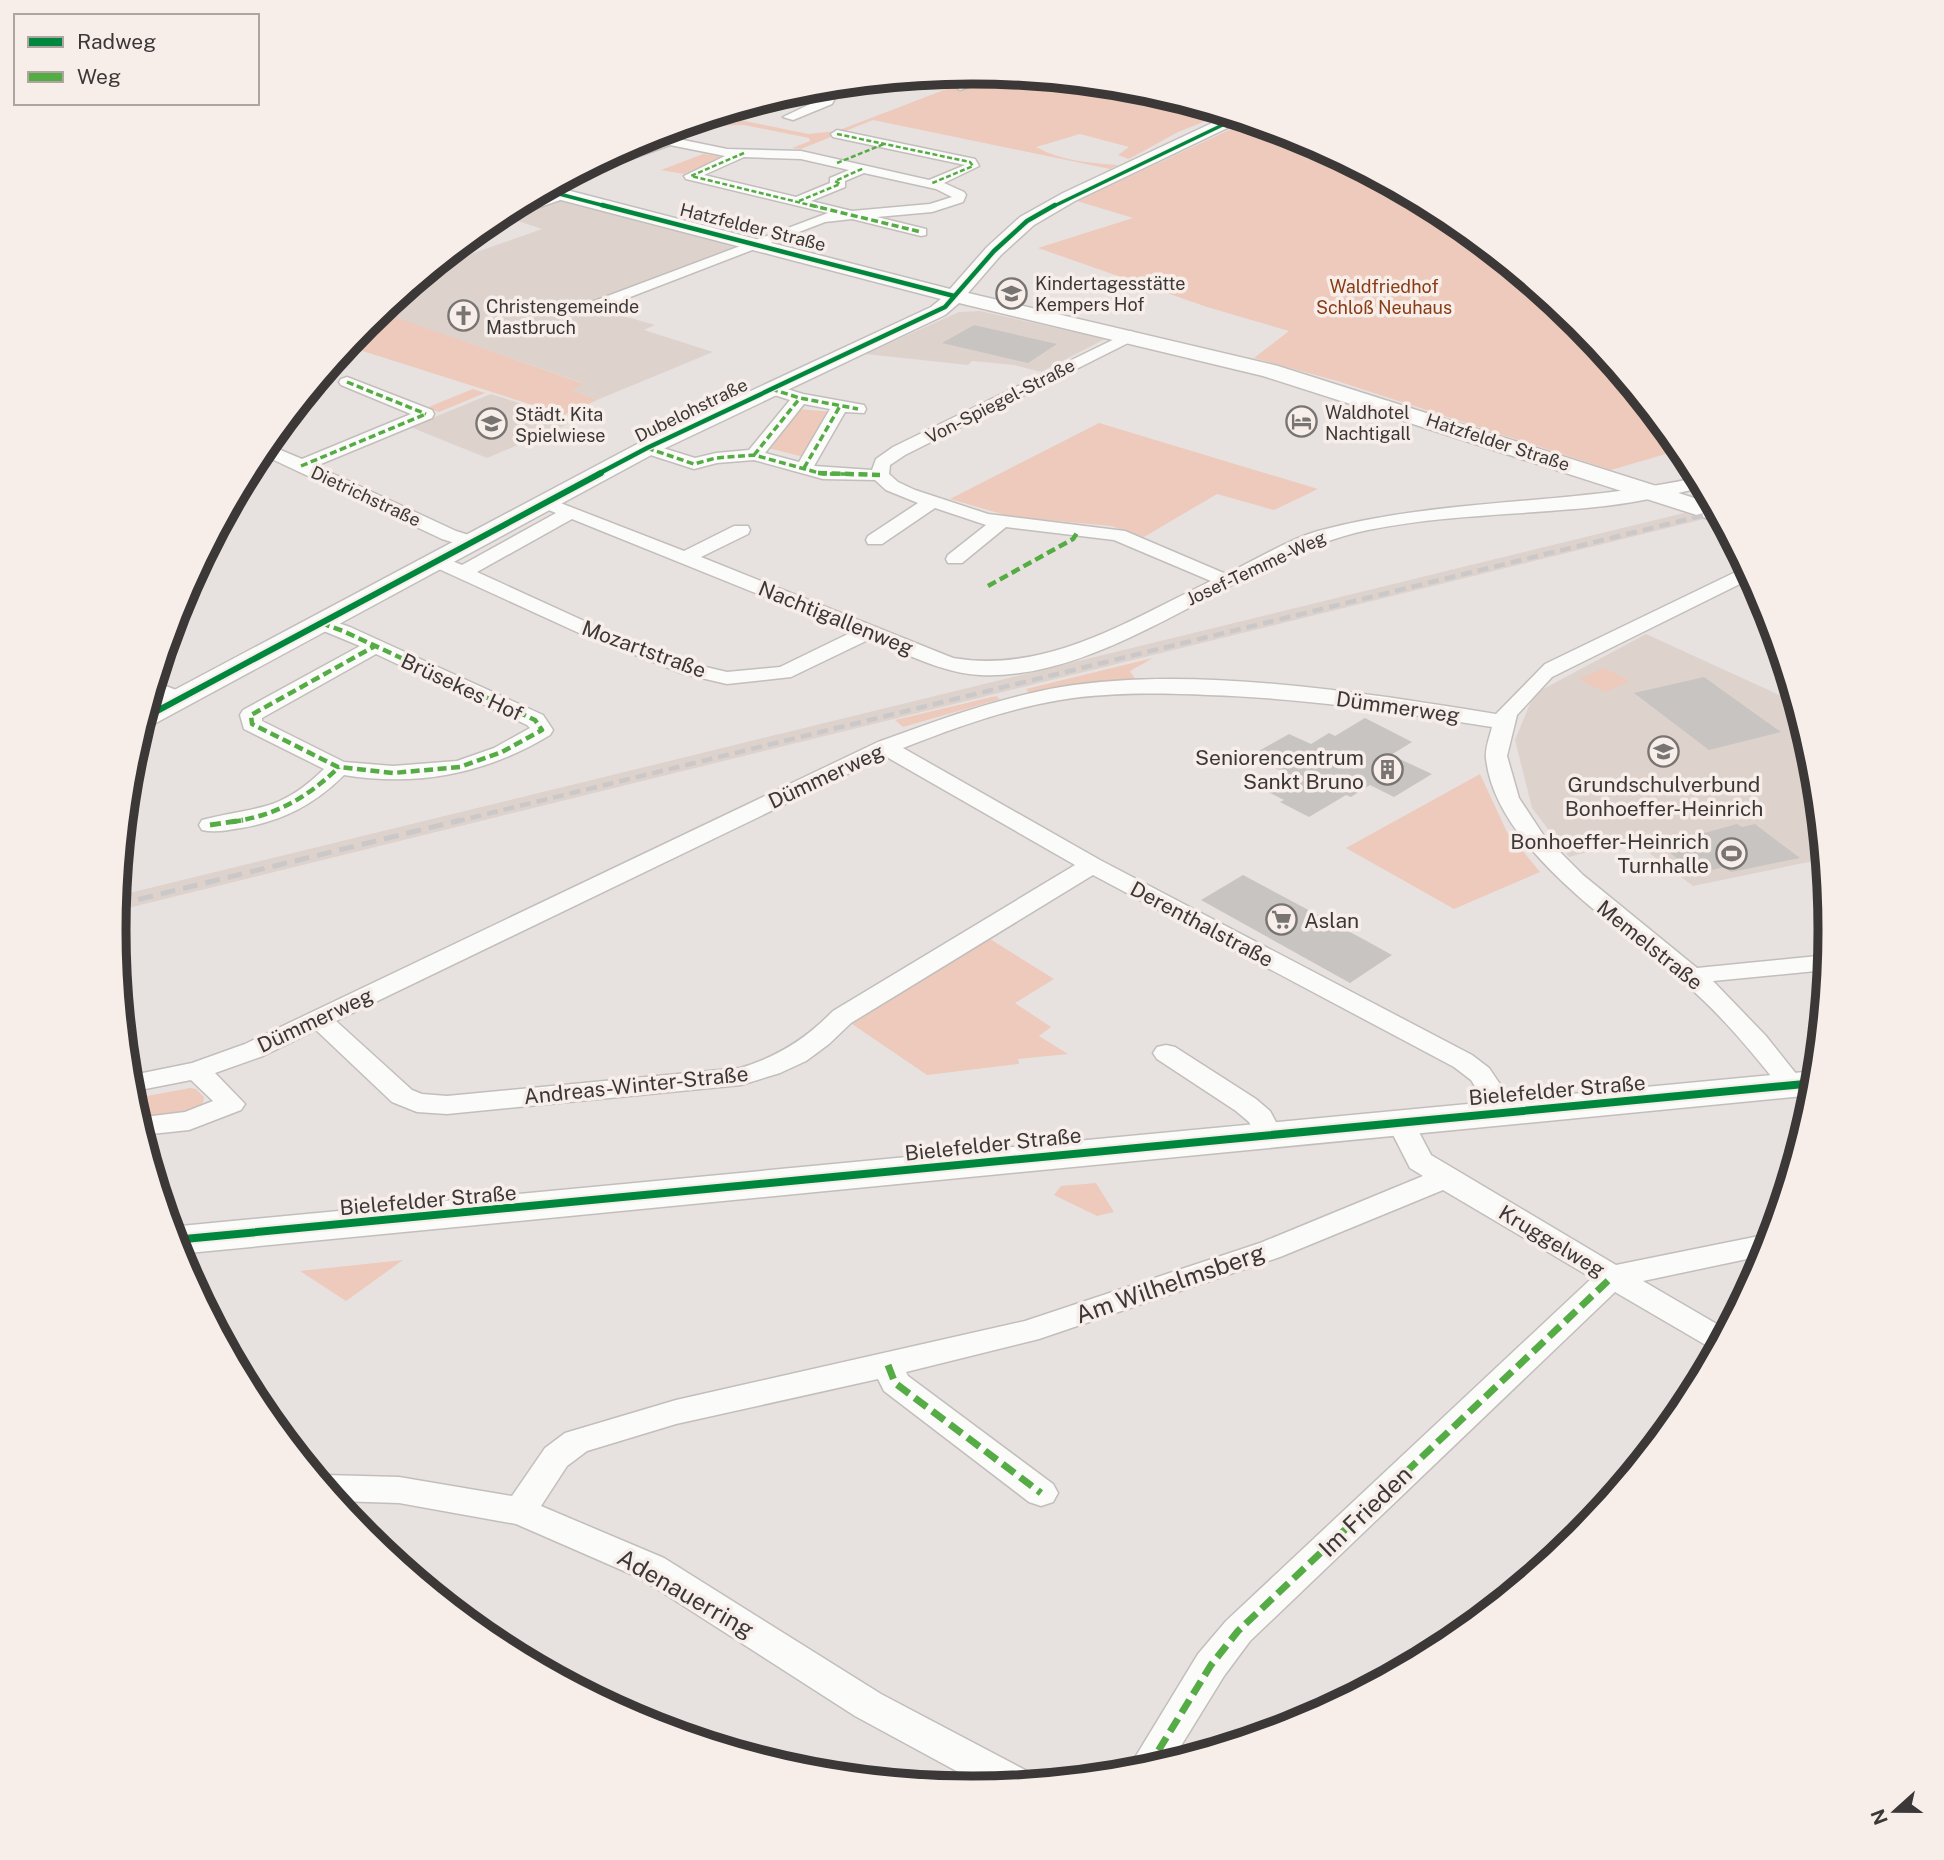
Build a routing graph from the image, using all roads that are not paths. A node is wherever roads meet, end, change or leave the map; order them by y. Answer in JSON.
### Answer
{"nodes":[{"id":1,"x":965,"y":84,"type":"edge"},
{"id":2,"x":960,"y":86,"type":"dead end"},
{"id":3,"x":830,"y":96,"type":"edge"},
{"id":4,"x":789,"y":117,"type":"dead end"},
{"id":5,"x":1226,"y":124,"type":"edge"},
{"id":6,"x":837,"y":134,"type":"dead end"},
{"id":7,"x":668,"y":141,"type":"joint"},
{"id":8,"x":884,"y":144,"type":"junction"},
{"id":9,"x":643,"y":150,"type":"edge"},
{"id":10,"x":744,"y":153,"type":"junction"},
{"id":11,"x":837,"y":163,"type":"junction"},
{"id":12,"x":864,"y":169,"type":"junction"},
{"id":13,"x":930,"y":184,"type":"junction"},
{"id":14,"x":557,"y":193,"type":"edge"},
{"id":15,"x":799,"y":201,"type":"junction"},
{"id":16,"x":851,"y":215,"type":"junction"},
{"id":17,"x":921,"y":232,"type":"dead end"},
{"id":18,"x":758,"y":245,"type":"junction"},
{"id":19,"x":954,"y":296,"type":"junction"},
{"id":20,"x":594,"y":306,"type":"dead end"},
{"id":21,"x":1131,"y":336,"type":"junction"},
{"id":22,"x":347,"y":382,"type":"dead end"},
{"id":23,"x":771,"y":389,"type":"junction"},
{"id":24,"x":800,"y":398,"type":"junction"},
{"id":25,"x":840,"y":406,"type":"junction"},
{"id":26,"x":858,"y":409,"type":"dead end"},
{"id":27,"x":647,"y":448,"type":"junction"},
{"id":28,"x":274,"y":453,"type":"edge"},
{"id":29,"x":754,"y":455,"type":"junction"},
{"id":30,"x":301,"y":466,"type":"junction"},
{"id":31,"x":804,"y":468,"type":"junction"},
{"id":32,"x":880,"y":475,"type":"junction"},
{"id":33,"x":1691,"y":485,"type":"edge"},
{"id":34,"x":1657,"y":494,"type":"junction"},
{"id":35,"x":545,"y":502,"type":"junction"},
{"id":36,"x":932,"y":502,"type":"junction"},
{"id":37,"x":1707,"y":510,"type":"edge"},
{"id":38,"x":571,"y":512,"type":"junction"},
{"id":39,"x":1002,"y":522,"type":"junction"},
{"id":40,"x":741,"y":530,"type":"dead end"},
{"id":41,"x":875,"y":540,"type":"dead end"},
{"id":42,"x":471,"y":542,"type":"junction"},
{"id":43,"x":687,"y":557,"type":"junction"},
{"id":44,"x":955,"y":559,"type":"dead end"},
{"id":45,"x":435,"y":561,"type":"junction"},
{"id":46,"x":464,"y":572,"type":"junction"},
{"id":47,"x":1740,"y":576,"type":"edge"},
{"id":48,"x":1227,"y":581,"type":"junction"},
{"id":49,"x":321,"y":623,"type":"junction"},
{"id":50,"x":868,"y":632,"type":"junction"},
{"id":51,"x":375,"y":646,"type":"junction"},
{"id":52,"x":988,"y":670,"type":"joint"},
{"id":53,"x":161,"y":691,"type":"edge"},
{"id":54,"x":180,"y":698,"type":"junction"},
{"id":55,"x":155,"y":712,"type":"edge"},
{"id":56,"x":1504,"y":722,"type":"junction"},
{"id":57,"x":886,"y":747,"type":"junction"},
{"id":58,"x":339,"y":767,"type":"junction"},
{"id":59,"x":211,"y":825,"type":"dead end"},
{"id":60,"x":1092,"y":865,"type":"junction"},
{"id":61,"x":1817,"y":963,"type":"edge"},
{"id":62,"x":1692,"y":976,"type":"junction"},
{"id":63,"x":319,"y":1019,"type":"junction"},
{"id":64,"x":1166,"y":1053,"type":"dead end"},
{"id":65,"x":197,"y":1070,"type":"junction"},
{"id":66,"x":140,"y":1082,"type":"edge"},
{"id":67,"x":1804,"y":1084,"type":"edge"},
{"id":68,"x":1505,"y":1112,"type":"junction"},
{"id":69,"x":1401,"y":1123,"type":"junction"},
{"id":70,"x":149,"y":1125,"type":"edge"},
{"id":71,"x":1269,"y":1135,"type":"junction"},
{"id":72,"x":1445,"y":1178,"type":"junction"},
{"id":73,"x":184,"y":1239,"type":"edge"},
{"id":74,"x":1757,"y":1247,"type":"edge"},
{"id":75,"x":1612,"y":1277,"type":"junction"},
{"id":76,"x":1714,"y":1337,"type":"edge"},
{"id":77,"x":888,"y":1365,"type":"junction"},
{"id":78,"x":336,"y":1488,"type":"edge"},
{"id":79,"x":1041,"y":1493,"type":"dead end"},
{"id":80,"x":520,"y":1511,"type":"junction"},
{"id":81,"x":1155,"y":1756,"type":"edge"},
{"id":82,"x":999,"y":1775,"type":"edge"}],
"edges":[{"from":1,"to":2,"type":"street"},
{"from":3,"to":4,"type":"street"},
{"from":5,"to":19,"type":"main road","name":"Dubelohstraße"},
{"from":6,"to":8,"type":"street"},
{"from":7,"to":9,"type":"street"},
{"from":7,"to":10,"type":"street"},
{"from":8,"to":11,"type":"street"},
{"from":8,"to":13,"type":"street"},
{"from":10,"to":11,"type":"street"},
{"from":10,"to":15,"type":"street"},
{"from":11,"to":12,"type":"street"},
{"from":12,"to":13,"type":"street"},
{"from":12,"to":15,"type":"street"},
{"from":13,"to":16,"type":"street"},
{"from":14,"to":18,"type":"main road","name":"Hatzfelder Straße"},
{"from":15,"to":16,"type":"street"},
{"from":16,"to":17,"type":"street"},
{"from":16,"to":18,"type":"street"},
{"from":18,"to":19,"type":"main road","name":"Hatzfelder Straße"},
{"from":18,"to":20,"type":"street"},
{"from":19,"to":21,"type":"main road","name":"Hatzfelder Straße"},
{"from":19,"to":23,"type":"main road","name":"Dubelohstraße"},
{"from":21,"to":32,"type":"street","name":"Von-Spiegel-Straße"},
{"from":21,"to":34,"type":"main road","name":"Hatzfelder Straße"},
{"from":22,"to":30,"type":"street"},
{"from":23,"to":24,"type":"street"},
{"from":23,"to":27,"type":"main road","name":"Dubelohstraße"},
{"from":24,"to":25,"type":"street"},
{"from":24,"to":29,"type":"street"},
{"from":25,"to":26,"type":"street"},
{"from":25,"to":31,"type":"street"},
{"from":27,"to":29,"type":"street"},
{"from":27,"to":35,"type":"main road","name":"Dubelohstraße"},
{"from":28,"to":30,"type":"street","name":"Dietrichstraße"},
{"from":29,"to":31,"type":"street"},
{"from":30,"to":42,"type":"street","name":"Dietrichstraße"},
{"from":31,"to":32,"type":"street"},
{"from":32,"to":36,"type":"street"},
{"from":33,"to":34,"type":"street","name":"Josef-Temme-Weg"},
{"from":34,"to":37,"type":"main road","name":"Hatzfelder Straße"},
{"from":34,"to":48,"type":"street","name":"Josef-Temme-Weg"},
{"from":35,"to":38,"type":"street","name":"Nachtigallenweg"},
{"from":35,"to":42,"type":"main road","name":"Dubelohstraße"},
{"from":36,"to":39,"type":"street"},
{"from":36,"to":41,"type":"street"},
{"from":38,"to":43,"type":"street","name":"Nachtigallenweg"},
{"from":38,"to":46,"type":"street"},
{"from":39,"to":44,"type":"street"},
{"from":39,"to":48,"type":"street"},
{"from":40,"to":43,"type":"street"},
{"from":42,"to":45,"type":"main road","name":"Dubelohstraße"},
{"from":43,"to":50,"type":"street","name":"Nachtigallenweg"},
{"from":45,"to":46,"type":"street","name":"Mozartstraße"},
{"from":45,"to":49,"type":"main road","name":"Dubelohstraße"},
{"from":46,"to":50,"type":"street","name":"Mozartstraße"},
{"from":47,"to":56,"type":"street","name":"Memelstraße"},
{"from":48,"to":52,"type":"street","name":"Josef-Temme-Weg"},
{"from":49,"to":51,"type":"street","name":"Brüsekes Hof"},
{"from":49,"to":54,"type":"main road","name":"Dubelohstraße"},
{"from":50,"to":52,"type":"street","name":"Nachtigallenweg"},
{"from":51,"to":58,"type":"street","name":"Brüsekes Hof"},
{"from":51,"to":58,"type":"street","name":"Brüsekes Hof"},
{"from":53,"to":54,"type":"street"},
{"from":54,"to":55,"type":"main road","name":"Dubelohstraße"},
{"from":56,"to":57,"type":"street","name":"Dümmerweg"},
{"from":56,"to":62,"type":"street","name":"Memelstraße"},
{"from":57,"to":60,"type":"street","name":"Derenthalstraße"},
{"from":57,"to":63,"type":"street","name":"Dümmerweg"},
{"from":58,"to":59,"type":"street"},
{"from":60,"to":63,"type":"street","name":"Andreas-Winter-Straße"},
{"from":60,"to":68,"type":"street","name":"Derenthalstraße"},
{"from":61,"to":62,"type":"street"},
{"from":62,"to":67,"type":"street","name":"Memelstraße"},
{"from":63,"to":65,"type":"street","name":"Dümmerweg"},
{"from":64,"to":71,"type":"street"},
{"from":65,"to":66,"type":"street","name":"Dümmerweg"},
{"from":65,"to":70,"type":"street"},
{"from":67,"to":68,"type":"main road","name":"Bielefelder Straße"},
{"from":68,"to":69,"type":"main road","name":"Bielefelder Straße"},
{"from":69,"to":71,"type":"main road","name":"Bielefelder Straße"},
{"from":69,"to":72,"type":"street","name":"Kruggelweg"},
{"from":71,"to":73,"type":"main road","name":"Bielefelder Straße"},
{"from":72,"to":75,"type":"street","name":"Kruggelweg"},
{"from":72,"to":77,"type":"street","name":"Am Wilhelmsberg"},
{"from":74,"to":75,"type":"street"},
{"from":75,"to":76,"type":"street","name":"Kruggelweg"},
{"from":75,"to":81,"type":"street","name":"Im Frieden"},
{"from":77,"to":79,"type":"street"},
{"from":77,"to":80,"type":"street","name":"Am Wilhelmsberg"},
{"from":78,"to":80,"type":"street","name":"Adenauerring"},
{"from":80,"to":82,"type":"street","name":"Adenauerring"}]}
